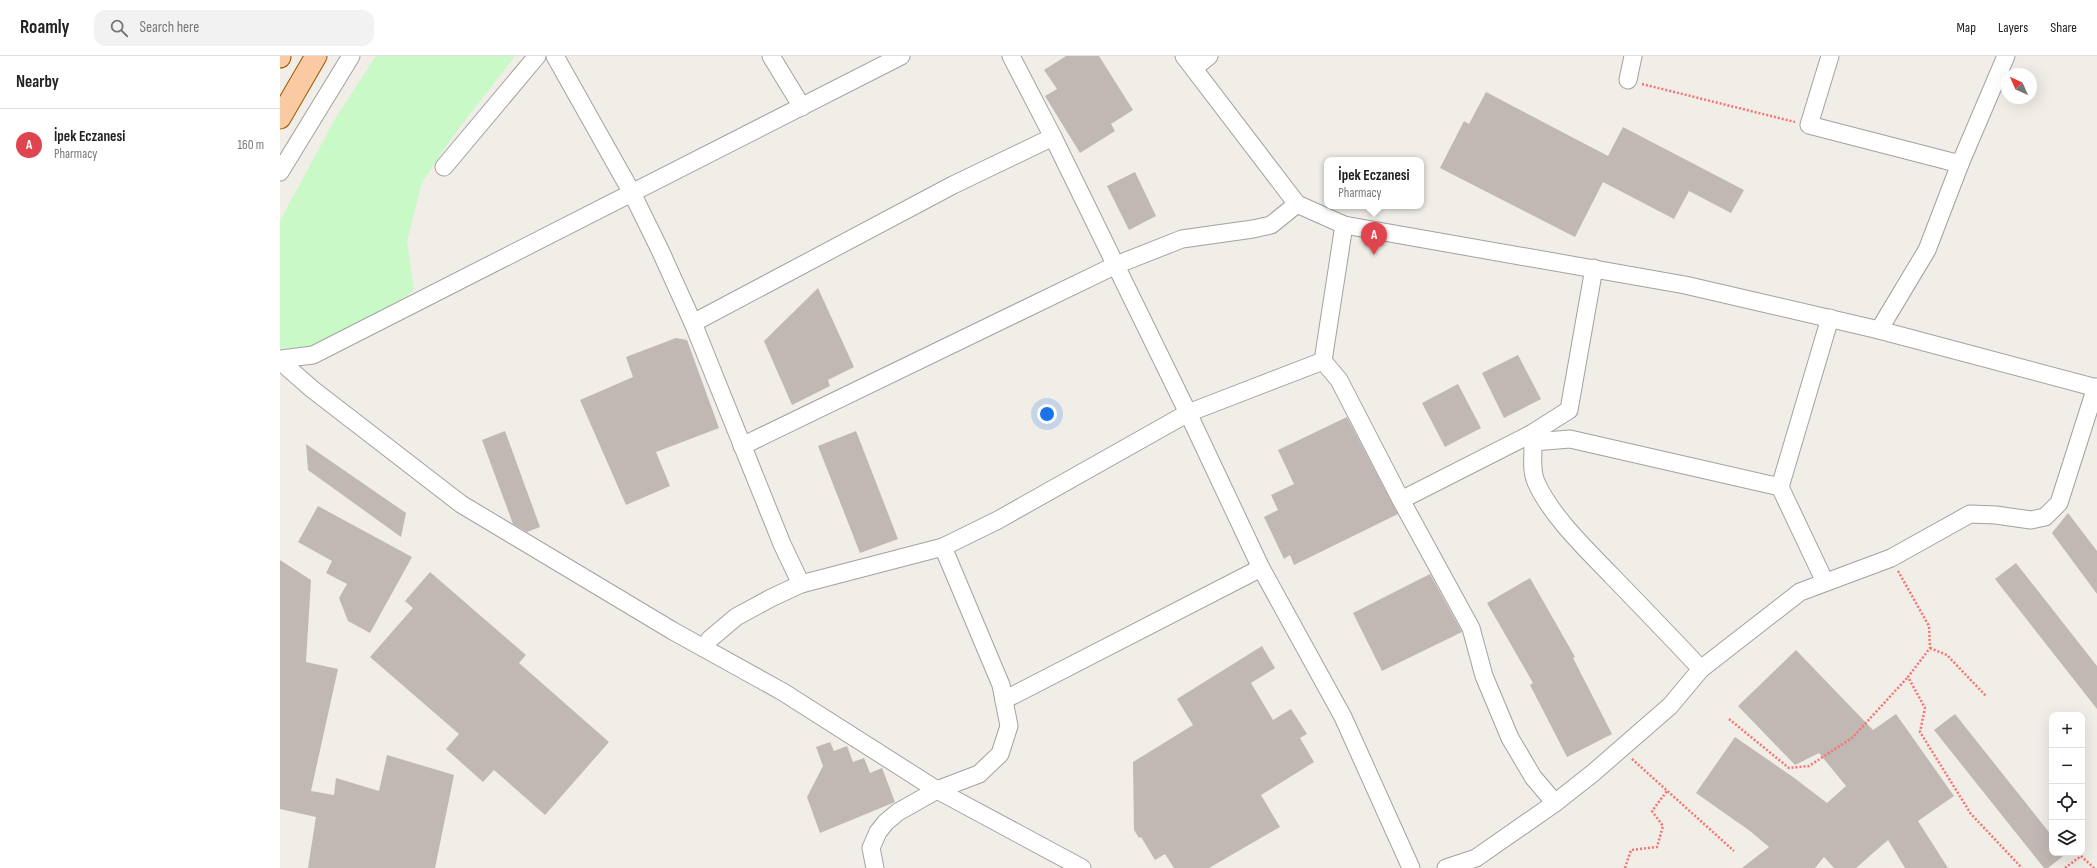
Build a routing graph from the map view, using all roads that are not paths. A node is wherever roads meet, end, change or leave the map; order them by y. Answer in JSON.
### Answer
{"nodes":[{"id":1,"x":316,"y":56,"type":"edge"},
{"id":2,"x":351,"y":56,"type":"edge"},
{"id":3,"x":537,"y":56,"type":"edge"},
{"id":4,"x":555,"y":56,"type":"edge"},
{"id":5,"x":771,"y":56,"type":"edge"},
{"id":6,"x":901,"y":56,"type":"edge"},
{"id":7,"x":1010,"y":56,"type":"edge"},
{"id":8,"x":1209,"y":56,"type":"edge"},
{"id":9,"x":1633,"y":56,"type":"edge"},
{"id":10,"x":1830,"y":56,"type":"edge"},
{"id":11,"x":2006,"y":56,"type":"edge"},
{"id":12,"x":1189,"y":62,"type":"edge"},
{"id":13,"x":1628,"y":80,"type":"road end"},
{"id":14,"x":802,"y":107,"type":"junction"},
{"id":15,"x":280,"y":118,"type":"edge"},
{"id":16,"x":1053,"y":137,"type":"junction"},
{"id":17,"x":285,"y":156,"type":"edge"},
{"id":18,"x":1960,"y":164,"type":"junction"},
{"id":19,"x":444,"y":167,"type":"dead end"},
{"id":20,"x":280,"y":172,"type":"edge"},
{"id":21,"x":632,"y":193,"type":"junction"},
{"id":22,"x":1297,"y":204,"type":"junction"},
{"id":23,"x":1344,"y":225,"type":"junction"},
{"id":24,"x":1116,"y":265,"type":"junction"},
{"id":25,"x":1594,"y":268,"type":"junction"},
{"id":26,"x":1830,"y":318,"type":"junction"},
{"id":27,"x":693,"y":323,"type":"junction"},
{"id":28,"x":1879,"y":330,"type":"junction"},
{"id":29,"x":280,"y":360,"type":"edge"},
{"id":30,"x":1324,"y":361,"type":"junction"},
{"id":31,"x":2097,"y":388,"type":"edge"},
{"id":32,"x":1188,"y":413,"type":"junction"},
{"id":33,"x":1532,"y":438,"type":"junction"},
{"id":34,"x":742,"y":446,"type":"junction"},
{"id":35,"x":1780,"y":487,"type":"junction"},
{"id":36,"x":1401,"y":500,"type":"junction"},
{"id":37,"x":943,"y":547,"type":"junction"},
{"id":38,"x":1261,"y":568,"type":"junction"},
{"id":39,"x":1825,"y":582,"type":"junction"},
{"id":40,"x":801,"y":584,"type":"junction"},
{"id":41,"x":704,"y":648,"type":"junction"},
{"id":42,"x":1701,"y":669,"type":"junction"},
{"id":43,"x":1004,"y":700,"type":"junction"},
{"id":44,"x":937,"y":790,"type":"junction"},
{"id":45,"x":1555,"y":803,"type":"junction"},
{"id":46,"x":875,"y":868,"type":"edge"},
{"id":47,"x":1082,"y":868,"type":"edge"},
{"id":48,"x":1412,"y":868,"type":"edge"},
{"id":49,"x":1446,"y":868,"type":"edge"}],
"edges":[{"from":1,"to":15,"type":"main road"},
{"from":2,"to":17,"type":"street"},
{"from":3,"to":19,"type":"street"},
{"from":4,"to":21,"type":"street"},
{"from":5,"to":14,"type":"street"},
{"from":6,"to":14,"type":"street"},
{"from":7,"to":16,"type":"street"},
{"from":8,"to":12,"type":"street"},
{"from":9,"to":13,"type":"street"},
{"from":10,"to":18,"type":"street"},
{"from":11,"to":18,"type":"street"},
{"from":12,"to":22,"type":"street"},
{"from":14,"to":21,"type":"street"},
{"from":16,"to":24,"type":"street"},
{"from":16,"to":27,"type":"street"},
{"from":17,"to":20,"type":"street"},
{"from":18,"to":28,"type":"street"},
{"from":21,"to":27,"type":"street"},
{"from":21,"to":29,"type":"street"},
{"from":22,"to":23,"type":"street"},
{"from":22,"to":24,"type":"street"},
{"from":23,"to":25,"type":"street"},
{"from":23,"to":30,"type":"street"},
{"from":24,"to":32,"type":"street"},
{"from":24,"to":34,"type":"street"},
{"from":25,"to":26,"type":"street"},
{"from":25,"to":33,"type":"street"},
{"from":26,"to":28,"type":"street"},
{"from":26,"to":35,"type":"street"},
{"from":27,"to":34,"type":"street"},
{"from":28,"to":31,"type":"street"},
{"from":29,"to":41,"type":"street"},
{"from":30,"to":32,"type":"street"},
{"from":30,"to":36,"type":"street"},
{"from":31,"to":39,"type":"street"},
{"from":32,"to":37,"type":"street"},
{"from":32,"to":38,"type":"street"},
{"from":33,"to":35,"type":"street"},
{"from":33,"to":36,"type":"street"},
{"from":33,"to":42,"type":"street"},
{"from":34,"to":40,"type":"street"},
{"from":35,"to":39,"type":"street"},
{"from":36,"to":45,"type":"street"},
{"from":37,"to":40,"type":"street"},
{"from":37,"to":43,"type":"street"},
{"from":38,"to":43,"type":"street"},
{"from":38,"to":48,"type":"street"},
{"from":39,"to":42,"type":"street"},
{"from":40,"to":41,"type":"street"},
{"from":41,"to":44,"type":"street"},
{"from":42,"to":45,"type":"street"},
{"from":43,"to":44,"type":"street"},
{"from":44,"to":46,"type":"street"},
{"from":44,"to":47,"type":"street"},
{"from":45,"to":49,"type":"street"}]}
